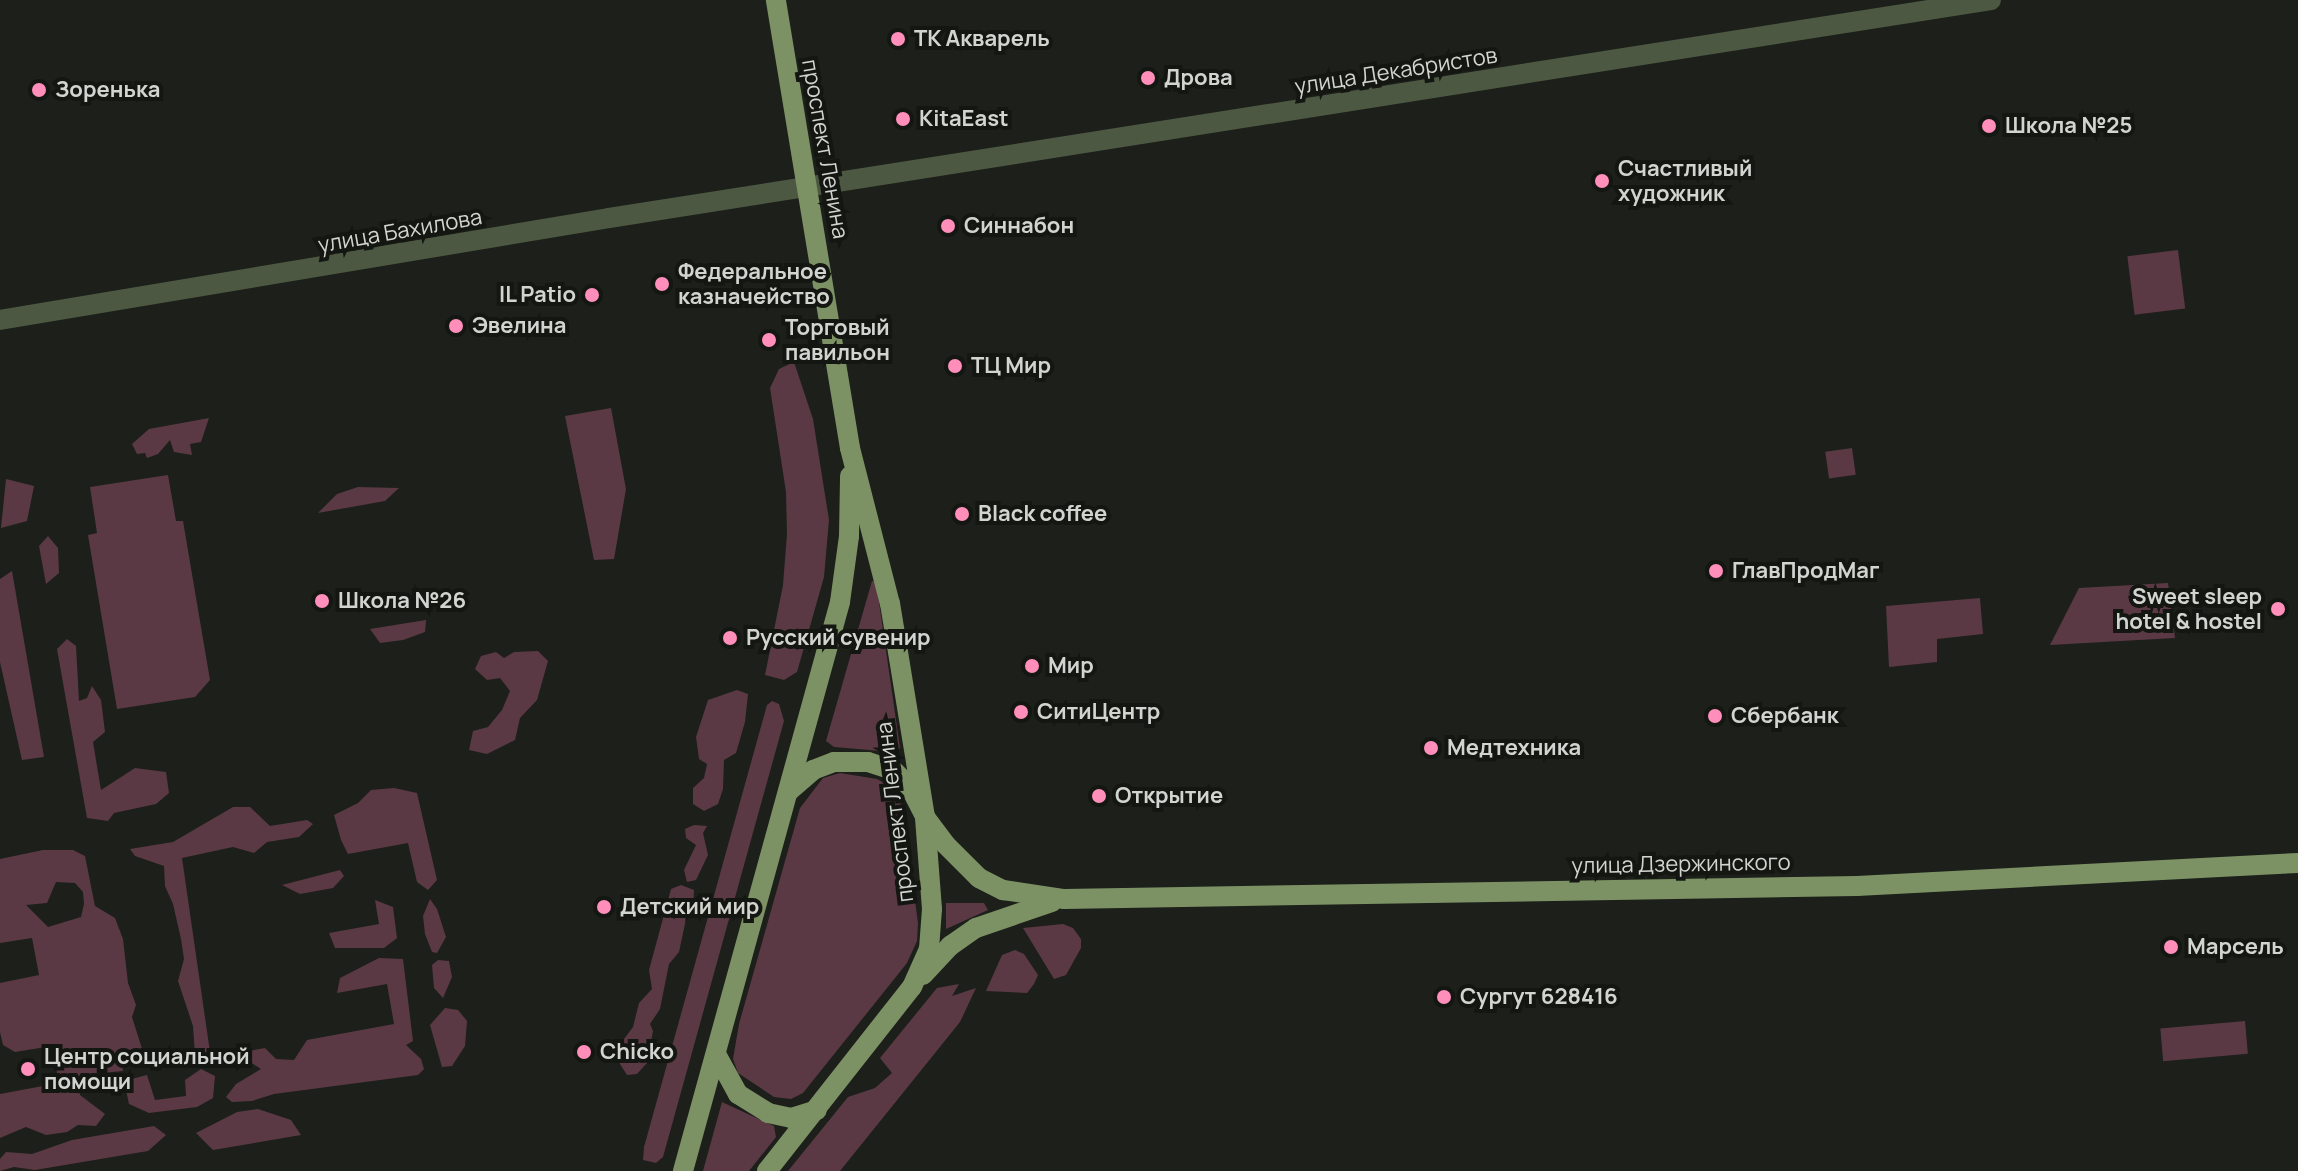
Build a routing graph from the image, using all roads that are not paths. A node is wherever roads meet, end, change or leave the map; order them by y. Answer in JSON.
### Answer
{"nodes":[{"id":1,"x":776,"y":0,"type":"edge"},
{"id":2,"x":1991,"y":0,"type":"edge"},
{"id":3,"x":807,"y":186,"type":"junction"},
{"id":4,"x":0,"y":320,"type":"edge"},
{"id":5,"x":850,"y":448,"type":"junction"},
{"id":6,"x":788,"y":792,"type":"junction"},
{"id":7,"x":925,"y":817,"type":"junction"},
{"id":8,"x":2298,"y":863,"type":"edge"},
{"id":9,"x":1064,"y":899,"type":"junction"},
{"id":10,"x":912,"y":987,"type":"junction"},
{"id":11,"x":716,"y":1054,"type":"junction"},
{"id":12,"x":817,"y":1110,"type":"junction"},
{"id":13,"x":683,"y":1171,"type":"edge"},
{"id":14,"x":767,"y":1171,"type":"edge"}],
"edges":[{"from":1,"to":3,"type":"main road","name":"проспект Ленина"},
{"from":2,"to":3,"type":"street","name":"улица Декабристов"},
{"from":3,"to":4,"type":"street","name":"улица Бахилова"},
{"from":3,"to":5,"type":"main road","name":"проспект Ленина"},
{"from":5,"to":6,"type":"main road","name":"проспект Ленина"},
{"from":5,"to":7,"type":"main road","name":"проспект Ленина"},
{"from":6,"to":7,"type":"main road","name":"улица Дзержинского"},
{"from":6,"to":11,"type":"main road","name":"проспект Ленина"},
{"from":7,"to":9,"type":"main road","name":"улица Дзержинского"},
{"from":7,"to":10,"type":"main road","name":"проспект Ленина"},
{"from":8,"to":9,"type":"main road","name":"улица Дзержинского"},
{"from":9,"to":10,"type":"main road","name":"улица Дзержинского"},
{"from":10,"to":12,"type":"main road","name":"проспект Ленина"},
{"from":11,"to":12,"type":"main road"},
{"from":11,"to":13,"type":"main road","name":"проспект Ленина"},
{"from":12,"to":14,"type":"main road","name":"проспект Ленина"}]}
